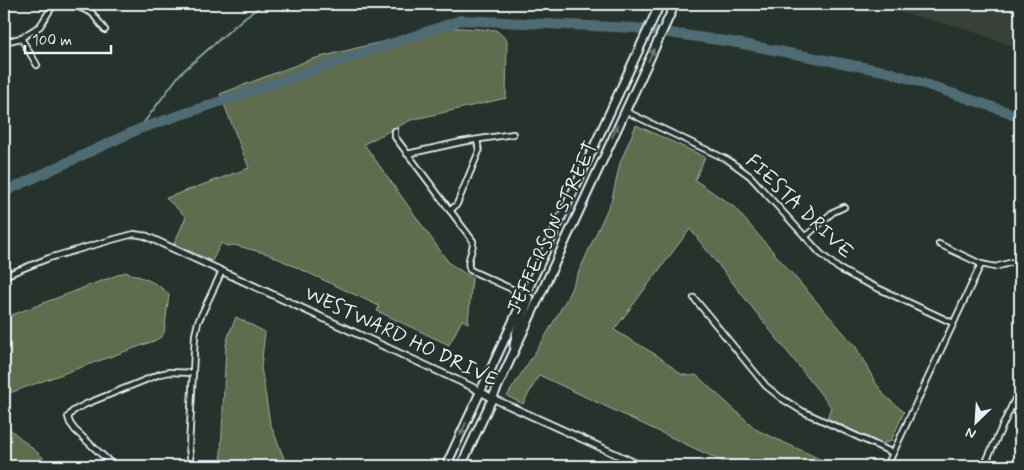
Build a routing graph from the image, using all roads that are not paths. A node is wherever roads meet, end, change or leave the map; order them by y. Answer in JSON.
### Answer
{"nodes":[{"id":1,"x":54,"y":4,"type":"edge"},
{"id":2,"x":72,"y":4,"type":"edge"},
{"id":3,"x":660,"y":4,"type":"edge"},
{"id":4,"x":675,"y":4,"type":"edge"},
{"id":5,"x":105,"y":30,"type":"dead end"},
{"id":6,"x":21,"y":38,"type":"junction"},
{"id":7,"x":4,"y":42,"type":"edge"},
{"id":8,"x":38,"y":65,"type":"dead end"},
{"id":9,"x":625,"y":112,"type":"junction"},
{"id":10,"x":395,"y":131,"type":"dead end"},
{"id":11,"x":514,"y":134,"type":"dead end"},
{"id":12,"x":477,"y":140,"type":"junction"},
{"id":13,"x":407,"y":154,"type":"junction"},
{"id":14,"x":844,"y":207,"type":"dead end"},
{"id":15,"x":450,"y":210,"type":"junction"},
{"id":16,"x":146,"y":236,"type":"joint"},
{"id":17,"x":805,"y":237,"type":"junction"},
{"id":18,"x":939,"y":244,"type":"dead end"},
{"id":19,"x":1020,"y":260,"type":"edge"},
{"id":20,"x":981,"y":264,"type":"junction"},
{"id":21,"x":222,"y":271,"type":"junction"},
{"id":22,"x":4,"y":276,"type":"edge"},
{"id":23,"x":524,"y":296,"type":"junction"},
{"id":24,"x":694,"y":298,"type":"dead end"},
{"id":25,"x":953,"y":323,"type":"junction"},
{"id":26,"x":512,"y":356,"type":"junction"},
{"id":27,"x":193,"y":373,"type":"junction"},
{"id":28,"x":1020,"y":388,"type":"edge"},
{"id":29,"x":480,"y":392,"type":"junction"},
{"id":30,"x":492,"y":398,"type":"junction"},
{"id":31,"x":893,"y":453,"type":"junction"},
{"id":32,"x":114,"y":466,"type":"edge"},
{"id":33,"x":191,"y":466,"type":"edge"},
{"id":34,"x":446,"y":466,"type":"edge"},
{"id":35,"x":461,"y":466,"type":"edge"},
{"id":36,"x":642,"y":466,"type":"edge"},
{"id":37,"x":887,"y":466,"type":"edge"},
{"id":38,"x":984,"y":466,"type":"edge"}],
"edges":[{"from":1,"to":6,"type":"street"},
{"from":2,"to":5,"type":"street"},
{"from":3,"to":23,"type":"main road","name":"JEFFERSON STREET"},
{"from":9,"to":4,"type":"main road","name":"JEFFERSON STREET","one_way":true},
{"from":6,"to":7,"type":"street"},
{"from":6,"to":8,"type":"street"},
{"from":9,"to":17,"type":"street","name":"FIESTA DRIVE"},
{"from":26,"to":9,"type":"main road","name":"JEFFERSON STREET","one_way":true},
{"from":10,"to":13,"type":"street"},
{"from":11,"to":12,"type":"street"},
{"from":12,"to":13,"type":"street"},
{"from":12,"to":15,"type":"street"},
{"from":13,"to":15,"type":"street"},
{"from":14,"to":17,"type":"street"},
{"from":15,"to":23,"type":"street"},
{"from":16,"to":21,"type":"street","name":"WESTWARD HO DRIVE"},
{"from":16,"to":22,"type":"street"},
{"from":17,"to":25,"type":"street","name":"FIESTA DRIVE"},
{"from":18,"to":20,"type":"street"},
{"from":19,"to":20,"type":"street"},
{"from":20,"to":25,"type":"street"},
{"from":21,"to":27,"type":"street"},
{"from":21,"to":29,"type":"street","name":"WESTWARD HO DRIVE"},
{"from":23,"to":26,"type":"main road"},
{"from":23,"to":29,"type":"main road","name":"JEFFERSON STREET"},
{"from":24,"to":31,"type":"street"},
{"from":25,"to":31,"type":"street"},
{"from":26,"to":30,"type":"main road","name":"JEFFERSON STREET"},
{"from":27,"to":32,"type":"street"},
{"from":27,"to":33,"type":"street"},
{"from":28,"to":38,"type":"street"},
{"from":29,"to":30,"type":"street","name":"WESTWARD HO DRIVE"},
{"from":29,"to":34,"type":"main road","name":"JEFFERSON STREET","one_way":true},
{"from":30,"to":35,"type":"main road","name":"JEFFERSON STREET"},
{"from":30,"to":36,"type":"street","name":"WESTWARD HO DRIVE"},
{"from":31,"to":37,"type":"street"}]}
